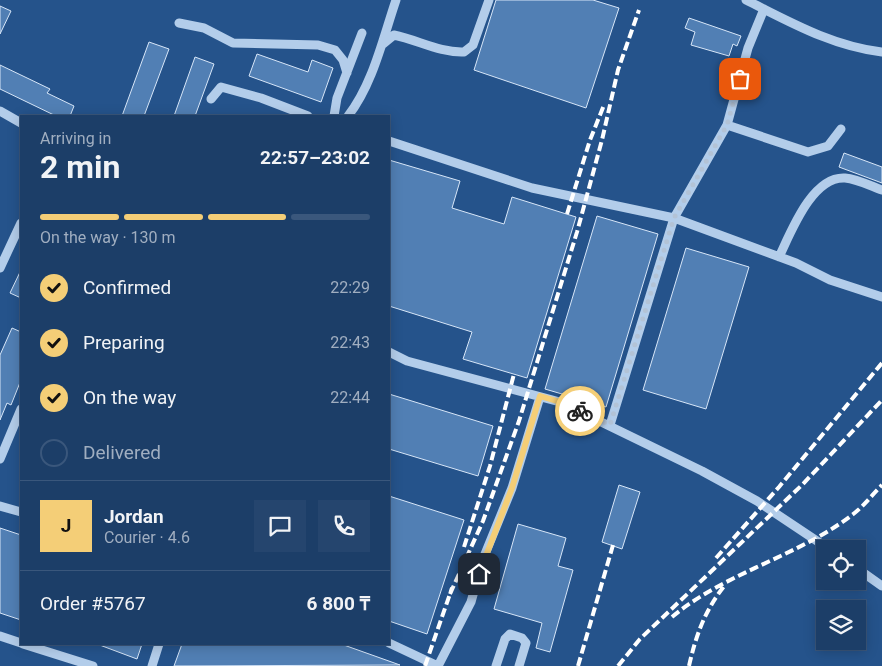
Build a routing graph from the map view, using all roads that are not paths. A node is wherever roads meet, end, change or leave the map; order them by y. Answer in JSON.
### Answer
{"nodes":[{"id":1,"x":396,"y":0,"type":"edge"},
{"id":2,"x":489,"y":0,"type":"edge"},
{"id":3,"x":746,"y":0,"type":"edge"},
{"id":4,"x":764,"y":9,"type":"junction"},
{"id":5,"x":179,"y":23,"type":"dead end"},
{"id":6,"x":362,"y":32,"type":"dead end"},
{"id":7,"x":382,"y":44,"type":"junction"},
{"id":8,"x":882,"y":52,"type":"edge"},
{"id":9,"x":347,"y":73,"type":"junction"},
{"id":10,"x":211,"y":99,"type":"dead end"},
{"id":11,"x":0,"y":111,"type":"edge"},
{"id":12,"x":305,"y":115,"type":"edge"},
{"id":13,"x":334,"y":115,"type":"edge"},
{"id":14,"x":349,"y":115,"type":"edge"},
{"id":15,"x":20,"y":122,"type":"edge"},
{"id":16,"x":727,"y":125,"type":"junction"},
{"id":17,"x":841,"y":129,"type":"dead end"},
{"id":18,"x":390,"y":140,"type":"edge"},
{"id":19,"x":882,"y":190,"type":"edge"},
{"id":20,"x":674,"y":218,"type":"junction"},
{"id":21,"x":20,"y":225,"type":"edge"},
{"id":22,"x":779,"y":257,"type":"junction"},
{"id":23,"x":0,"y":268,"type":"edge"},
{"id":24,"x":882,"y":296,"type":"edge"},
{"id":25,"x":390,"y":352,"type":"edge"},
{"id":26,"x":540,"y":396,"type":"junction"},
{"id":27,"x":20,"y":411,"type":"edge"},
{"id":28,"x":610,"y":425,"type":"junction"},
{"id":29,"x":0,"y":459,"type":"edge"},
{"id":30,"x":0,"y":506,"type":"edge"},
{"id":31,"x":20,"y":512,"type":"edge"},
{"id":32,"x":816,"y":541,"type":"edge"},
{"id":33,"x":866,"y":575,"type":"edge"},
{"id":34,"x":882,"y":586,"type":"edge"},
{"id":35,"x":0,"y":636,"type":"edge"},
{"id":36,"x":20,"y":642,"type":"edge"},
{"id":37,"x":390,"y":643,"type":"edge"},
{"id":38,"x":28,"y":645,"type":"edge"},
{"id":39,"x":159,"y":645,"type":"edge"},
{"id":40,"x":93,"y":666,"type":"edge"},
{"id":41,"x":152,"y":666,"type":"edge"},
{"id":42,"x":438,"y":666,"type":"edge"},
{"id":43,"x":496,"y":666,"type":"edge"},
{"id":44,"x":519,"y":666,"type":"edge"}],
"edges":[{"from":1,"to":7,"type":"street"},
{"from":2,"to":7,"type":"street"},
{"from":3,"to":4,"type":"street"},
{"from":4,"to":8,"type":"street"},
{"from":4,"to":16,"type":"street"},
{"from":5,"to":9,"type":"street"},
{"from":6,"to":9,"type":"street"},
{"from":7,"to":14,"type":"street"},
{"from":9,"to":13,"type":"street"},
{"from":10,"to":12,"type":"street"},
{"from":11,"to":15,"type":"street"},
{"from":16,"to":17,"type":"street"},
{"from":16,"to":20,"type":"street"},
{"from":18,"to":20,"type":"street"},
{"from":19,"to":22,"type":"street"},
{"from":20,"to":22,"type":"street"},
{"from":20,"to":28,"type":"street"},
{"from":21,"to":23,"type":"street"},
{"from":22,"to":24,"type":"street"},
{"from":25,"to":26,"type":"street"},
{"from":26,"to":28,"type":"street"},
{"from":26,"to":42,"type":"street"},
{"from":27,"to":29,"type":"street"},
{"from":28,"to":32,"type":"street"},
{"from":30,"to":31,"type":"street"},
{"from":33,"to":34,"type":"street"},
{"from":35,"to":36,"type":"street"},
{"from":37,"to":42,"type":"street"},
{"from":38,"to":40,"type":"street"},
{"from":39,"to":41,"type":"street"},
{"from":43,"to":44,"type":"street"}]}
